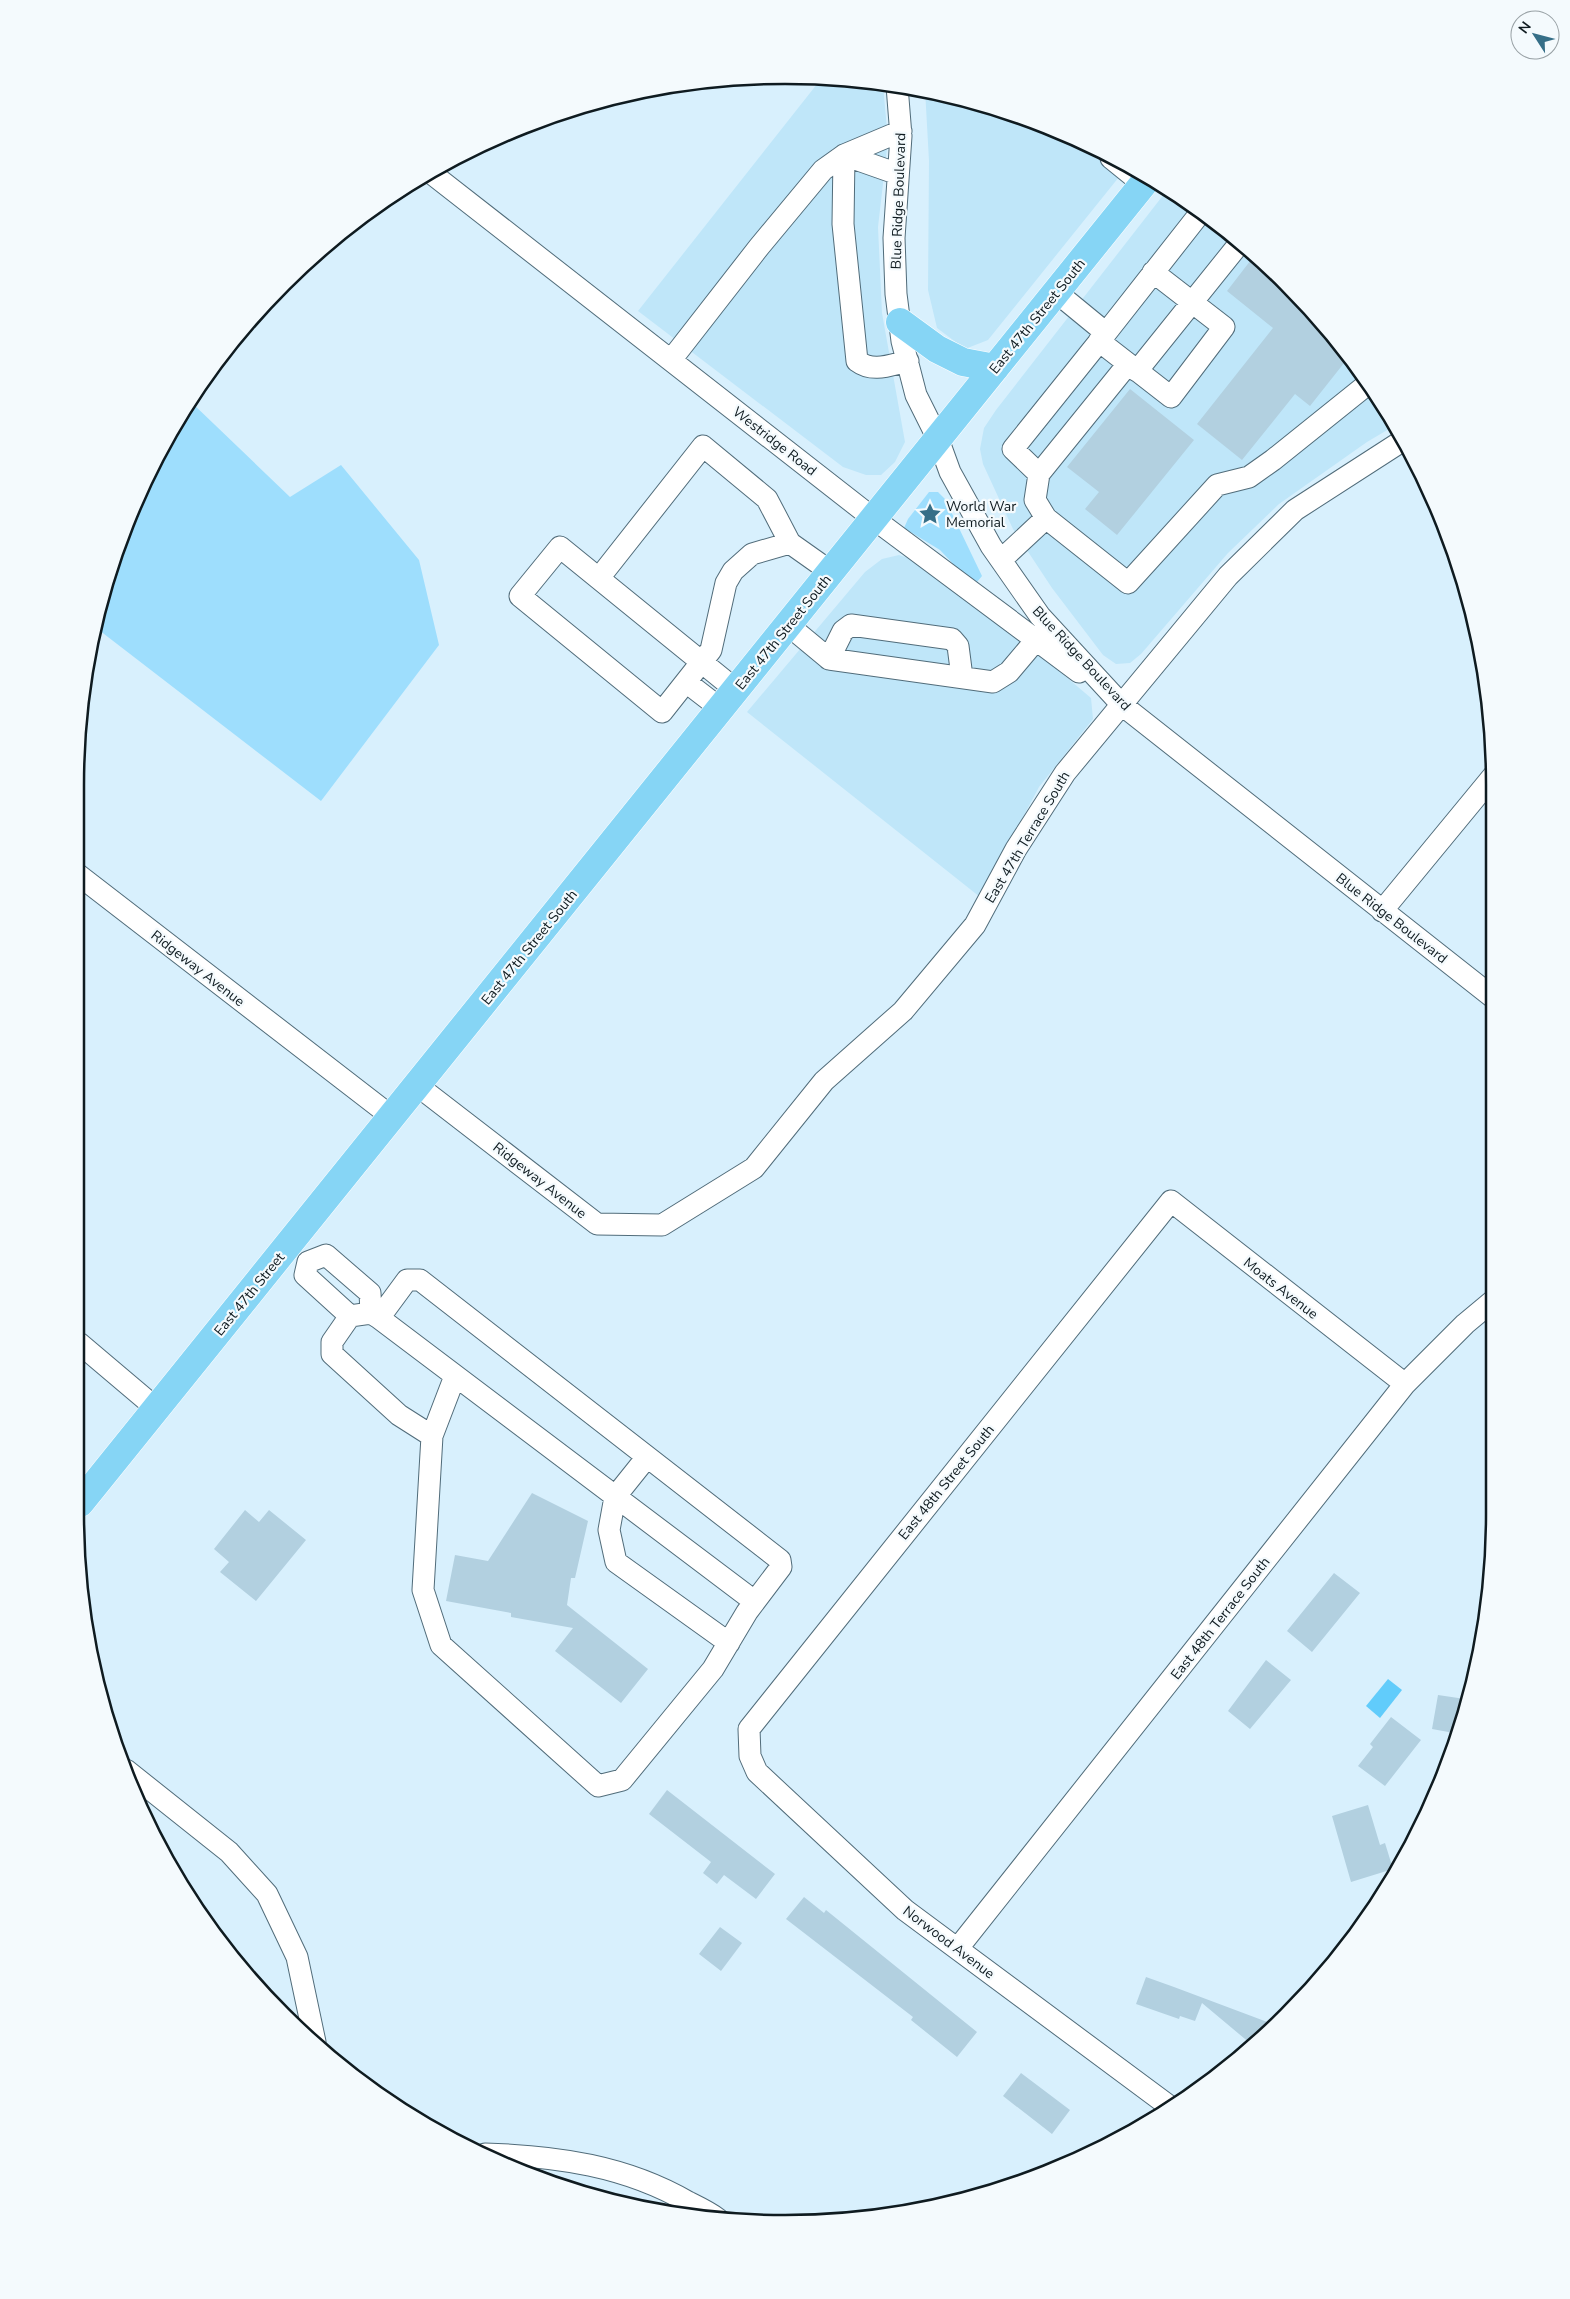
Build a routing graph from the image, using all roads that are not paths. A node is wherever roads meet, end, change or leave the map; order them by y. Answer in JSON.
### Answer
{"nodes":[{"id":1,"x":898,"y":93,"type":"edge"},
{"id":2,"x":901,"y":131,"type":"junction"},
{"id":3,"x":844,"y":156,"type":"junction"},
{"id":4,"x":898,"y":174,"type":"junction"},
{"id":5,"x":436,"y":177,"type":"edge"},
{"id":6,"x":1144,"y":183,"type":"edge"},
{"id":7,"x":1197,"y":218,"type":"edge"},
{"id":8,"x":1235,"y":248,"type":"edge"},
{"id":9,"x":1154,"y":272,"type":"junction"},
{"id":10,"x":1056,"y":292,"type":"junction"},
{"id":11,"x":1192,"y":302,"type":"junction"},
{"id":12,"x":900,"y":322,"type":"junction"},
{"id":13,"x":1103,"y":337,"type":"junction"},
{"id":14,"x":671,"y":360,"type":"junction"},
{"id":15,"x":908,"y":361,"type":"junction"},
{"id":16,"x":995,"y":368,"type":"junction"},
{"id":17,"x":1133,"y":368,"type":"junction"},
{"id":18,"x":1363,"y":388,"type":"edge"},
{"id":19,"x":938,"y":439,"type":"junction"},
{"id":20,"x":1397,"y":444,"type":"edge"},
{"id":21,"x":1039,"y":474,"type":"junction"},
{"id":22,"x":1046,"y":518,"type":"junction"},
{"id":23,"x":874,"y":519,"type":"junction"},
{"id":24,"x":790,"y":543,"type":"junction"},
{"id":25,"x":1000,"y":560,"type":"junction"},
{"id":26,"x":831,"y":572,"type":"junction"},
{"id":27,"x":599,"y":578,"type":"junction"},
{"id":28,"x":788,"y":625,"type":"junction"},
{"id":29,"x":1036,"y":640,"type":"junction"},
{"id":30,"x":829,"y":659,"type":"junction"},
{"id":31,"x":702,"y":662,"type":"junction"},
{"id":32,"x":962,"y":677,"type":"junction"},
{"id":33,"x":686,"y":682,"type":"junction"},
{"id":34,"x":729,"y":699,"type":"junction"},
{"id":35,"x":1122,"y":704,"type":"junction"},
{"id":36,"x":1486,"y":785,"type":"edge"},
{"id":37,"x":84,"y":879,"type":"edge"},
{"id":38,"x":1382,"y":911,"type":"junction"},
{"id":39,"x":1486,"y":992,"type":"edge"},
{"id":40,"x":418,"y":1086,"type":"junction"},
{"id":41,"x":392,"y":1118,"type":"junction"},
{"id":42,"x":754,"y":1168,"type":"joint"},
{"id":43,"x":1160,"y":1214,"type":"joint"},
{"id":44,"x":299,"y":1253,"type":"junction"},
{"id":45,"x":1486,"y":1306,"type":"edge"},
{"id":46,"x":375,"y":1315,"type":"junction"},
{"id":47,"x":350,"y":1316,"type":"junction"},
{"id":48,"x":84,"y":1347,"type":"edge"},
{"id":49,"x":455,"y":1376,"type":"junction"},
{"id":50,"x":1405,"y":1384,"type":"junction"},
{"id":51,"x":157,"y":1409,"type":"junction"},
{"id":52,"x":432,"y":1436,"type":"junction"},
{"id":53,"x":647,"y":1457,"type":"junction"},
{"id":54,"x":616,"y":1497,"type":"junction"},
{"id":55,"x":84,"y":1498,"type":"edge"},
{"id":56,"x":754,"y":1601,"type":"junction"},
{"id":57,"x":729,"y":1642,"type":"junction"},
{"id":58,"x":750,"y":1756,"type":"joint"},
{"id":59,"x":135,"y":1777,"type":"edge"},
{"id":60,"x":958,"y":1948,"type":"junction"},
{"id":61,"x":313,"y":2032,"type":"edge"},
{"id":62,"x":1166,"y":2103,"type":"edge"},
{"id":63,"x":501,"y":2155,"type":"edge"},
{"id":64,"x":702,"y":2210,"type":"edge"}],
"edges":[{"from":1,"to":2,"type":"street","name":"Blue Ridge Boulevard"},
{"from":2,"to":3,"type":"street"},
{"from":2,"to":4,"type":"street","name":"Blue Ridge Boulevard"},
{"from":3,"to":4,"type":"street"},
{"from":3,"to":14,"type":"street"},
{"from":3,"to":15,"type":"street"},
{"from":4,"to":12,"type":"street","name":"Blue Ridge Boulevard"},
{"from":5,"to":14,"type":"street","name":"Westridge Road"},
{"from":6,"to":10,"type":"main road","name":"East 47th Street South"},
{"from":7,"to":9,"type":"street"},
{"from":8,"to":11,"type":"street"},
{"from":9,"to":11,"type":"street"},
{"from":9,"to":13,"type":"street"},
{"from":10,"to":13,"type":"street"},
{"from":10,"to":16,"type":"main road","name":"East 47th Street South"},
{"from":11,"to":17,"type":"street"},
{"from":11,"to":17,"type":"street"},
{"from":12,"to":15,"type":"street","name":"Blue Ridge Boulevard"},
{"from":12,"to":16,"type":"main road"},
{"from":13,"to":17,"type":"street"},
{"from":13,"to":21,"type":"street"},
{"from":14,"to":23,"type":"street","name":"Westridge Road"},
{"from":15,"to":19,"type":"street","name":"Blue Ridge Boulevard"},
{"from":16,"to":19,"type":"main road","name":"East 47th Street South"},
{"from":17,"to":21,"type":"street"},
{"from":18,"to":22,"type":"street"},
{"from":19,"to":23,"type":"main road","name":"East 47th Street South"},
{"from":19,"to":25,"type":"street","name":"Blue Ridge Boulevard"},
{"from":20,"to":35,"type":"street","name":"East 47th Terrace South"},
{"from":21,"to":22,"type":"street"},
{"from":22,"to":25,"type":"street"},
{"from":23,"to":26,"type":"main road","name":"East 47th Street South"},
{"from":23,"to":29,"type":"street","name":"Westridge Road"},
{"from":24,"to":26,"type":"street"},
{"from":24,"to":27,"type":"street"},
{"from":24,"to":31,"type":"street"},
{"from":25,"to":35,"type":"street","name":"Blue Ridge Boulevard"},
{"from":26,"to":28,"type":"main road","name":"East 47th Street South"},
{"from":27,"to":31,"type":"street"},
{"from":27,"to":33,"type":"street"},
{"from":28,"to":30,"type":"street"},
{"from":28,"to":34,"type":"main road","name":"East 47th Street South"},
{"from":29,"to":32,"type":"street"},
{"from":29,"to":35,"type":"street","name":"Westridge Road"},
{"from":30,"to":32,"type":"street"},
{"from":30,"to":32,"type":"street"},
{"from":31,"to":33,"type":"street"},
{"from":31,"to":34,"type":"street"},
{"from":33,"to":34,"type":"street"},
{"from":34,"to":40,"type":"main road","name":"East 47th Street South"},
{"from":35,"to":38,"type":"street","name":"Blue Ridge Boulevard"},
{"from":35,"to":42,"type":"street","name":"East 47th Terrace South"},
{"from":36,"to":38,"type":"street"},
{"from":37,"to":41,"type":"street","name":"Ridgeway Avenue"},
{"from":38,"to":39,"type":"street","name":"Blue Ridge Boulevard"},
{"from":40,"to":41,"type":"main road","name":"East 47th Street"},
{"from":40,"to":42,"type":"street","name":"Ridgeway Avenue"},
{"from":41,"to":44,"type":"main road","name":"East 47th Street"},
{"from":43,"to":50,"type":"street","name":"Moats Avenue"},
{"from":43,"to":58,"type":"street","name":"East 48th Street South"},
{"from":44,"to":46,"type":"street"},
{"from":44,"to":47,"type":"street"},
{"from":44,"to":51,"type":"main road","name":"East 47th Street"},
{"from":45,"to":50,"type":"street","name":"East 48th Terrace South"},
{"from":46,"to":47,"type":"street"},
{"from":46,"to":49,"type":"street"},
{"from":46,"to":53,"type":"street"},
{"from":47,"to":52,"type":"street"},
{"from":48,"to":51,"type":"street"},
{"from":49,"to":52,"type":"street"},
{"from":49,"to":54,"type":"street"},
{"from":50,"to":60,"type":"street","name":"East 48th Terrace South"},
{"from":51,"to":55,"type":"main road","name":"East 47th Street"},
{"from":52,"to":57,"type":"street"},
{"from":53,"to":54,"type":"street"},
{"from":53,"to":56,"type":"street"},
{"from":54,"to":56,"type":"street"},
{"from":54,"to":57,"type":"street"},
{"from":56,"to":57,"type":"street"},
{"from":58,"to":60,"type":"street","name":"Norwood Avenue"},
{"from":59,"to":61,"type":"street"},
{"from":60,"to":62,"type":"street","name":"Norwood Avenue"},
{"from":63,"to":64,"type":"street"}]}
